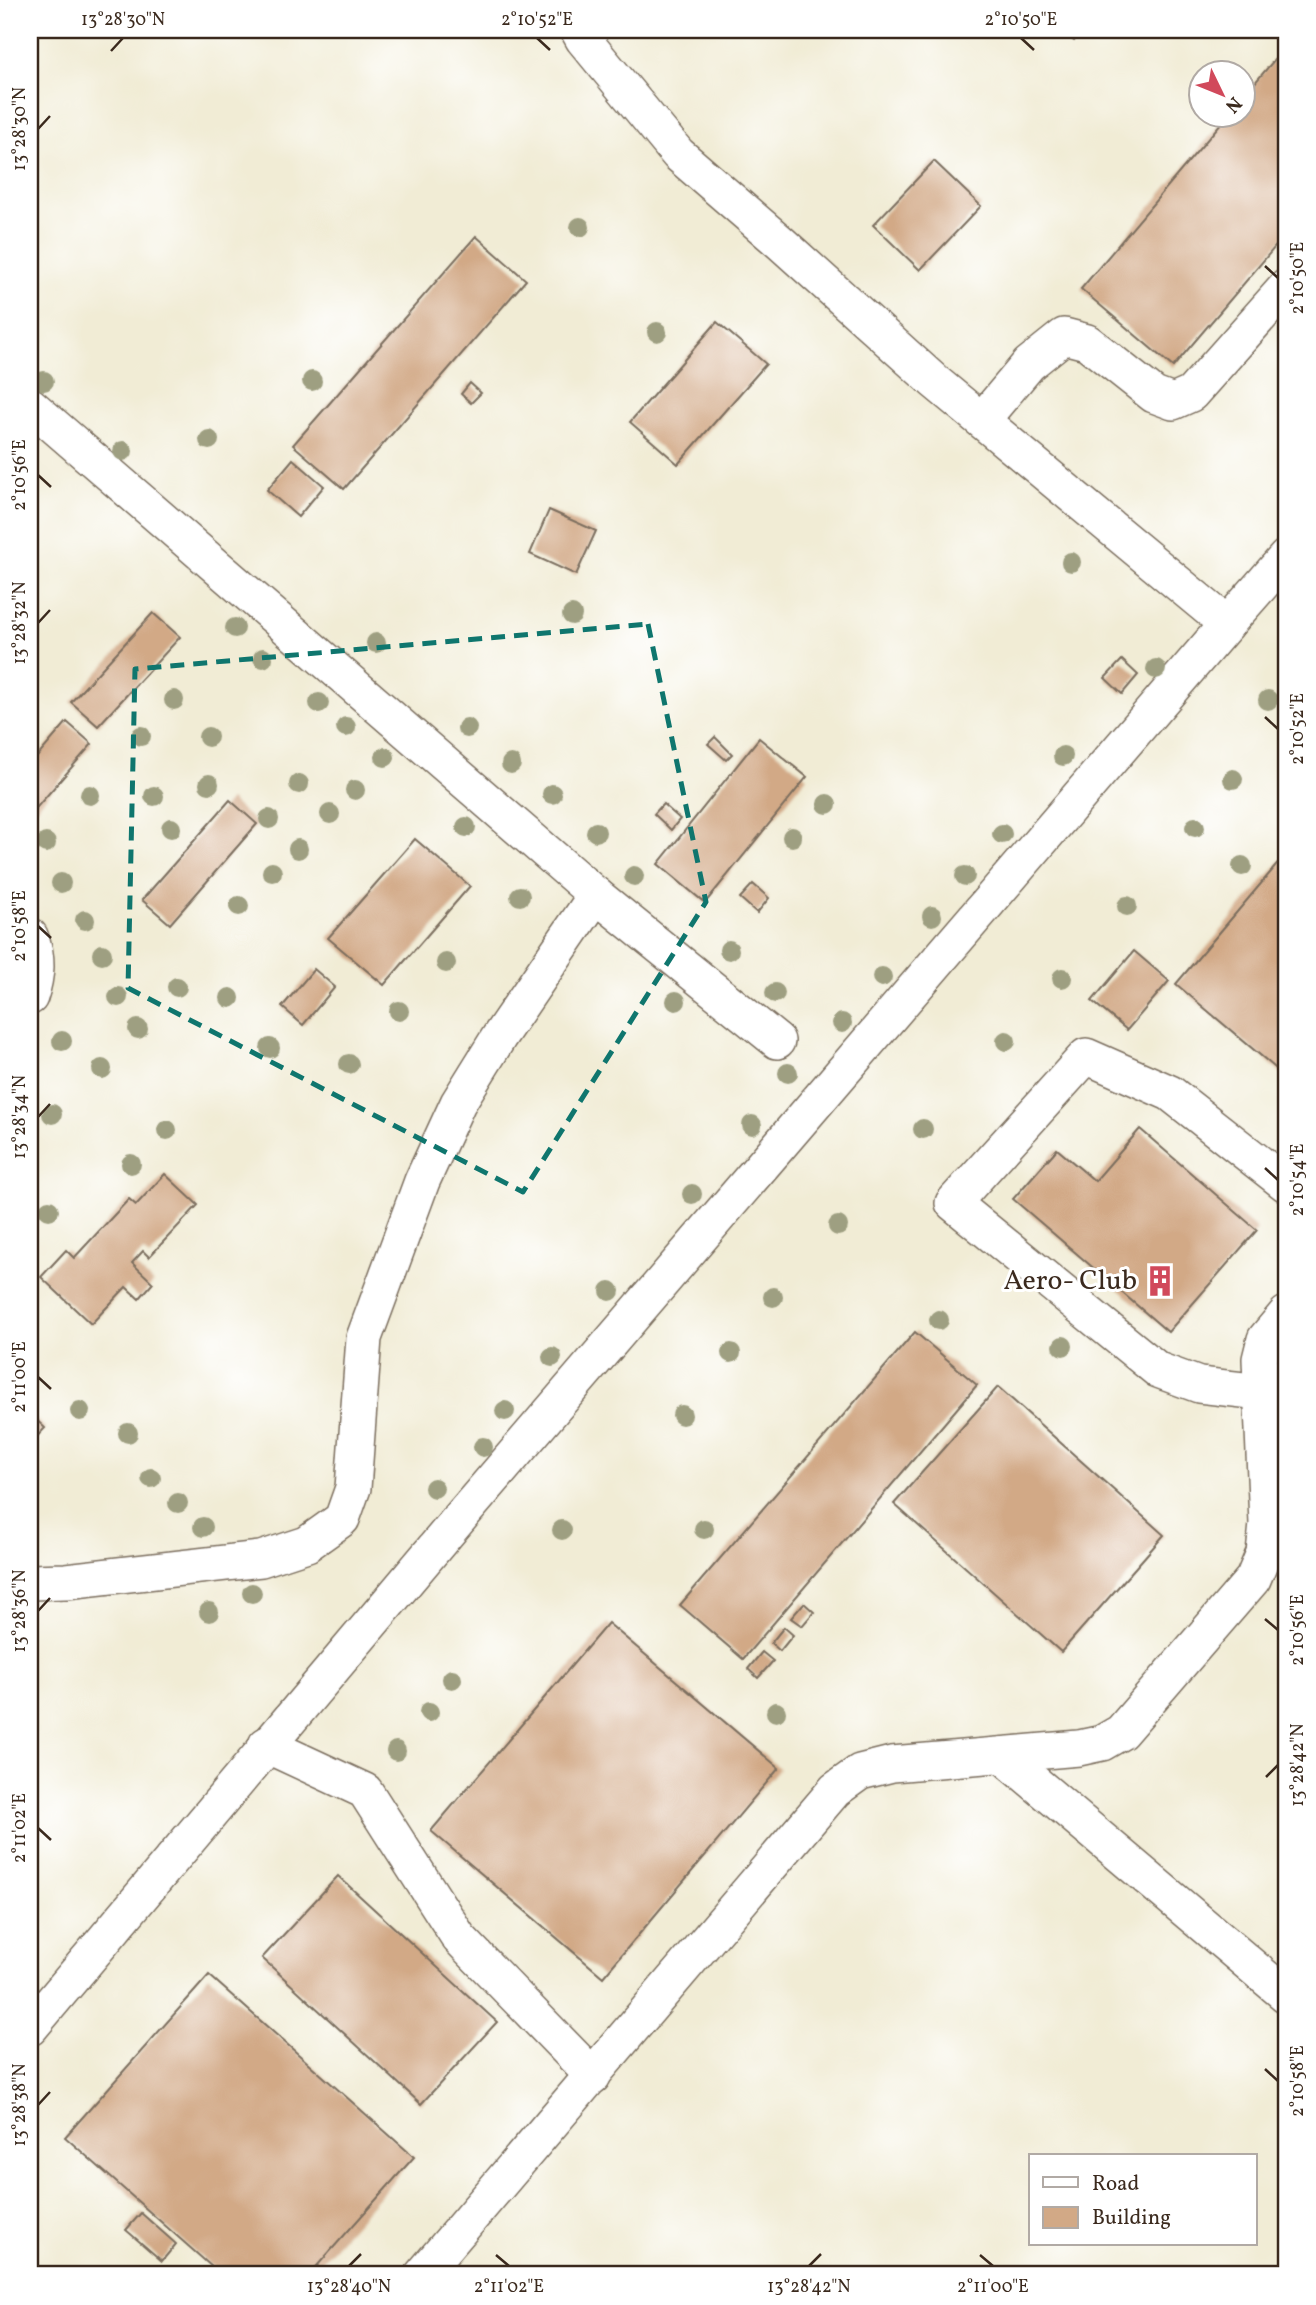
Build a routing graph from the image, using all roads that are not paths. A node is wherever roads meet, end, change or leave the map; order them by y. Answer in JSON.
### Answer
{"nodes":[{"id":1,"x":578,"y":30,"type":"edge"},
{"id":2,"x":1286,"y":287,"type":"edge"},
{"id":3,"x":30,"y":405,"type":"edge"},
{"id":4,"x":982,"y":420,"type":"junction"},
{"id":5,"x":1286,"y":557,"type":"edge"},
{"id":6,"x":1227,"y":624,"type":"junction"},
{"id":7,"x":596,"y":895,"type":"junction"},
{"id":8,"x":30,"y":936,"type":"edge"},
{"id":9,"x":30,"y":997,"type":"edge"},
{"id":10,"x":776,"y":1041,"type":"dead end"},
{"id":11,"x":1286,"y":1184,"type":"edge"},
{"id":12,"x":1286,"y":1314,"type":"edge"},
{"id":13,"x":1261,"y":1392,"type":"junction"},
{"id":14,"x":30,"y":1582,"type":"edge"},
{"id":15,"x":266,"y":1745,"type":"junction"},
{"id":16,"x":1002,"y":1755,"type":"junction"},
{"id":17,"x":1286,"y":1995,"type":"edge"},
{"id":18,"x":30,"y":2028,"type":"edge"},
{"id":19,"x":593,"y":2076,"type":"junction"},
{"id":20,"x":422,"y":2275,"type":"edge"}],
"edges":[{"from":1,"to":4,"type":"street"},
{"from":2,"to":4,"type":"street"},
{"from":3,"to":7,"type":"street"},
{"from":4,"to":6,"type":"street"},
{"from":5,"to":6,"type":"street"},
{"from":6,"to":15,"type":"street"},
{"from":7,"to":10,"type":"street"},
{"from":7,"to":14,"type":"street"},
{"from":8,"to":9,"type":"street"},
{"from":11,"to":13,"type":"street"},
{"from":12,"to":13,"type":"street"},
{"from":13,"to":16,"type":"street"},
{"from":15,"to":18,"type":"street"},
{"from":15,"to":19,"type":"street"},
{"from":16,"to":17,"type":"street"},
{"from":16,"to":19,"type":"street"},
{"from":19,"to":20,"type":"street"}]}
